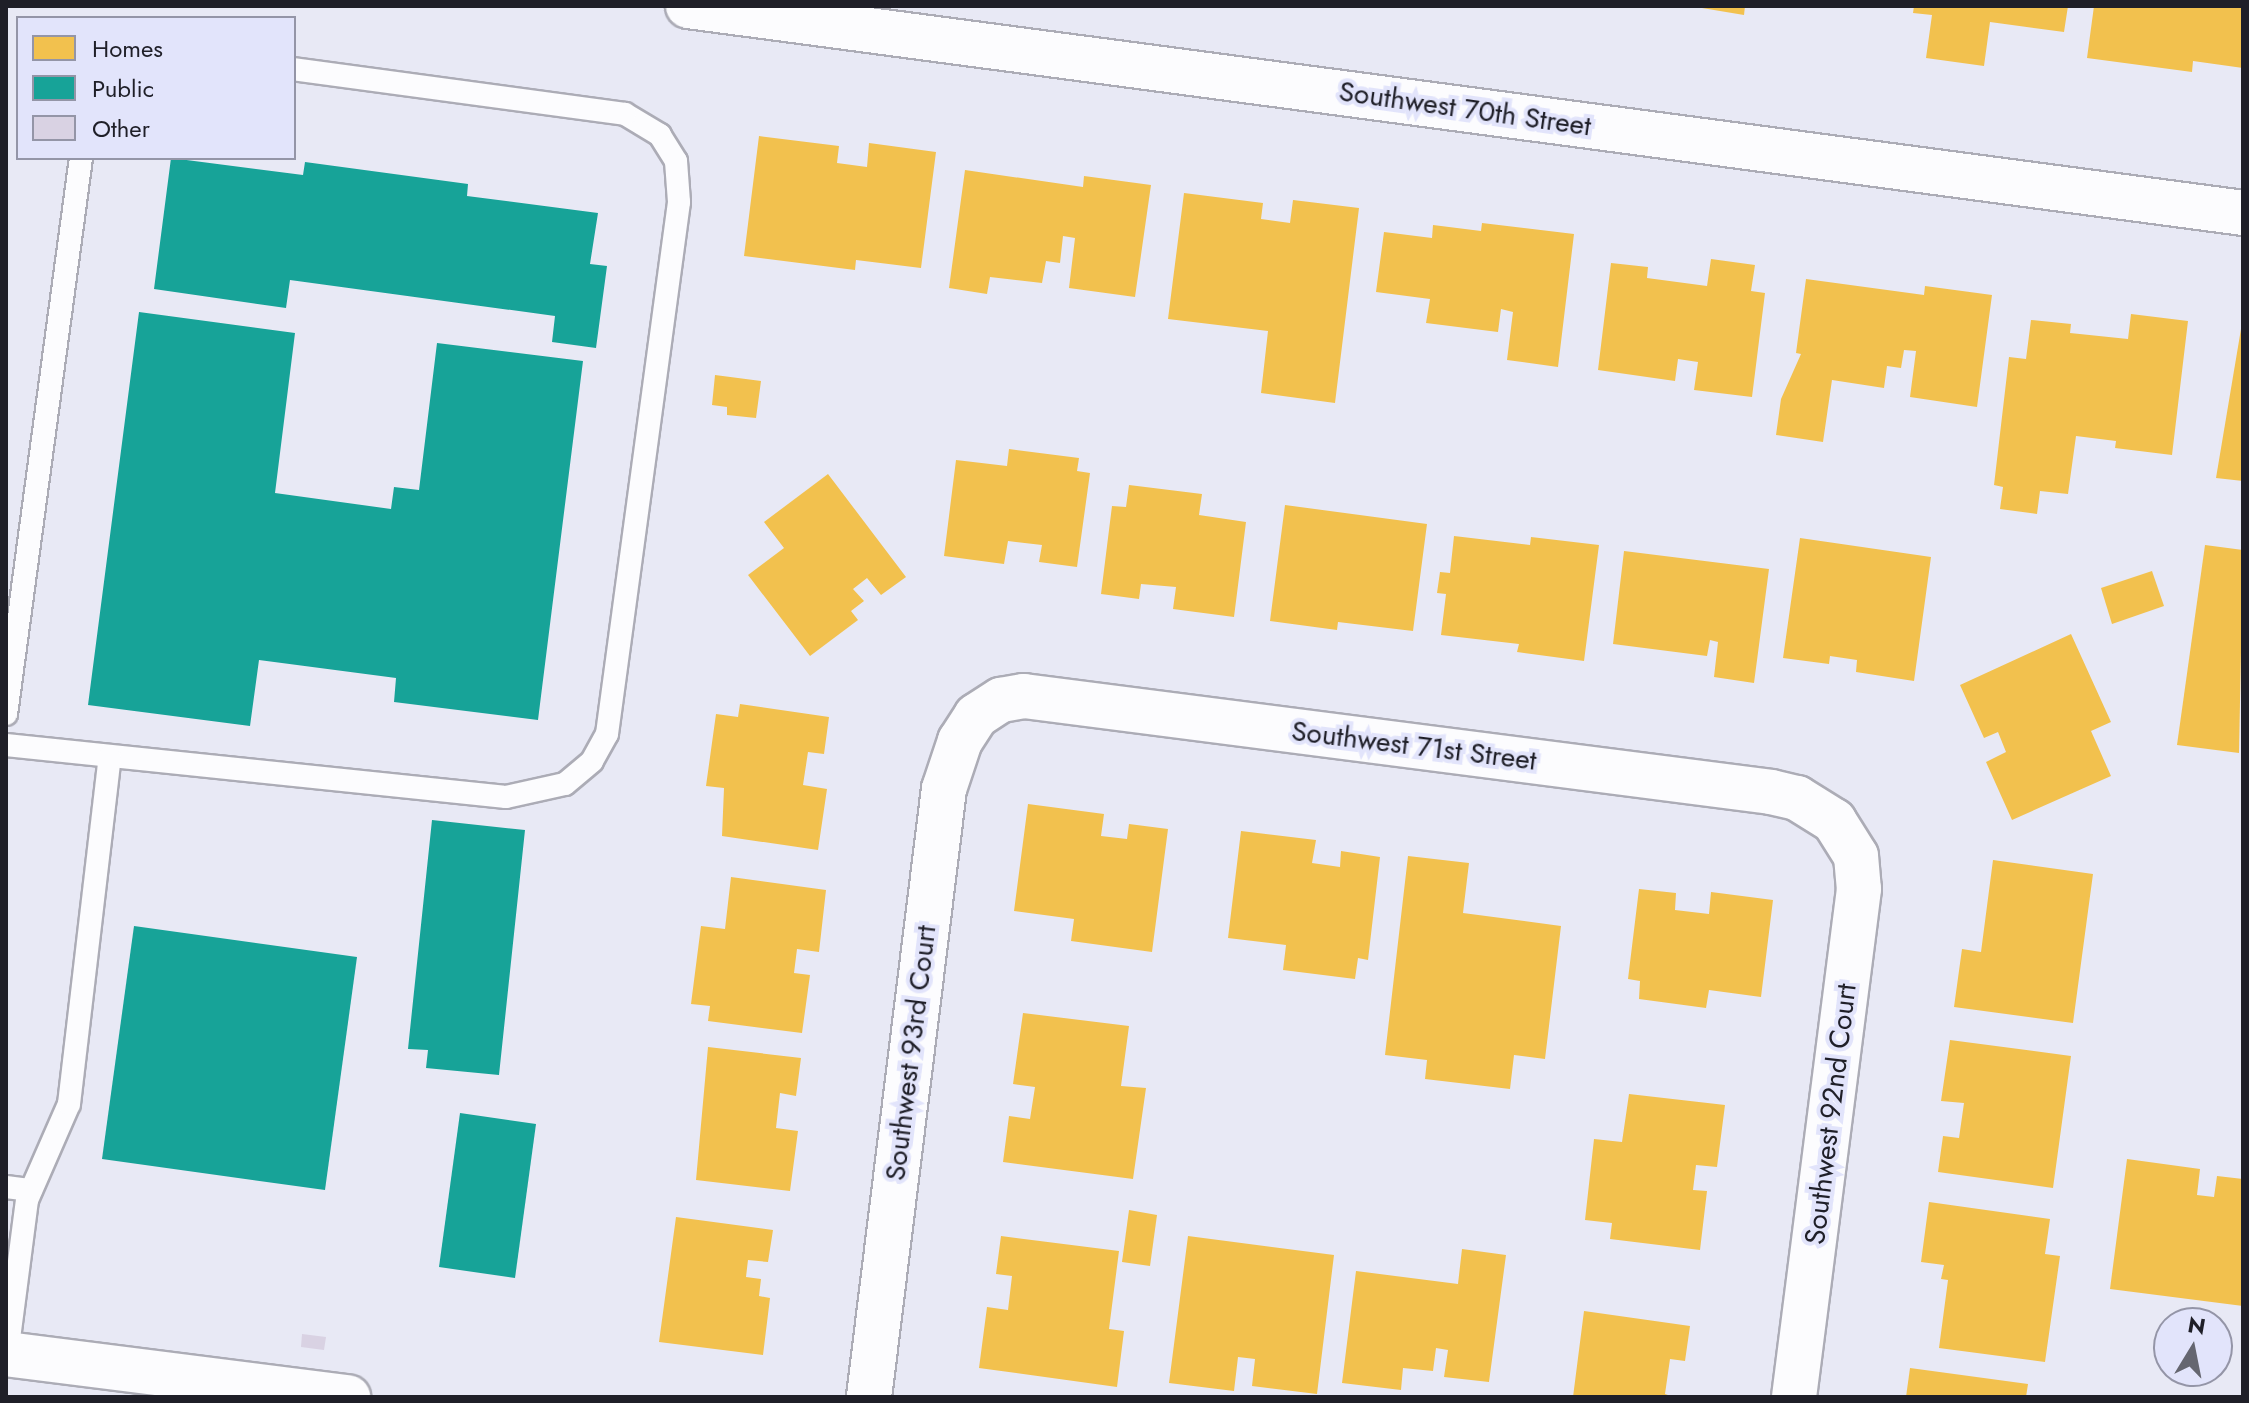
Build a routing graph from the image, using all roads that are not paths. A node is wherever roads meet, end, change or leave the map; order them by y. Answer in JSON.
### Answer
{"nodes":[{"id":1,"x":688,"y":6,"type":"edge"},
{"id":2,"x":296,"y":69,"type":"edge"},
{"id":3,"x":81,"y":160,"type":"edge"},
{"id":4,"x":2243,"y":213,"type":"edge"},
{"id":5,"x":6,"y":714,"type":"edge"},
{"id":6,"x":976,"y":716,"type":"joint"},
{"id":7,"x":6,"y":745,"type":"edge"},
{"id":8,"x":110,"y":757,"type":"junction"},
{"id":9,"x":1845,"y":833,"type":"joint"},
{"id":10,"x":6,"y":1187,"type":"edge"},
{"id":11,"x":31,"y":1190,"type":"junction"},
{"id":12,"x":7,"y":1354,"type":"edge"},
{"id":13,"x":132,"y":1384,"type":"edge"},
{"id":14,"x":255,"y":1391,"type":"edge"},
{"id":15,"x":348,"y":1397,"type":"edge"},
{"id":16,"x":869,"y":1397,"type":"edge"},
{"id":17,"x":1794,"y":1397,"type":"edge"}],
"edges":[{"from":1,"to":4,"type":"street","name":"Southwest 70th Street"},
{"from":2,"to":8,"type":"lane"},
{"from":3,"to":5,"type":"lane"},
{"from":6,"to":9,"type":"street","name":"Southwest 71st Street"},
{"from":6,"to":16,"type":"street","name":"Southwest 93rd Court"},
{"from":7,"to":8,"type":"lane"},
{"from":8,"to":11,"type":"lane"},
{"from":9,"to":17,"type":"street","name":"Southwest 92nd Court"},
{"from":10,"to":11,"type":"lane"},
{"from":11,"to":12,"type":"lane"},
{"from":12,"to":13,"type":"street"},
{"from":13,"to":14,"type":"street"},
{"from":14,"to":15,"type":"street"}]}
